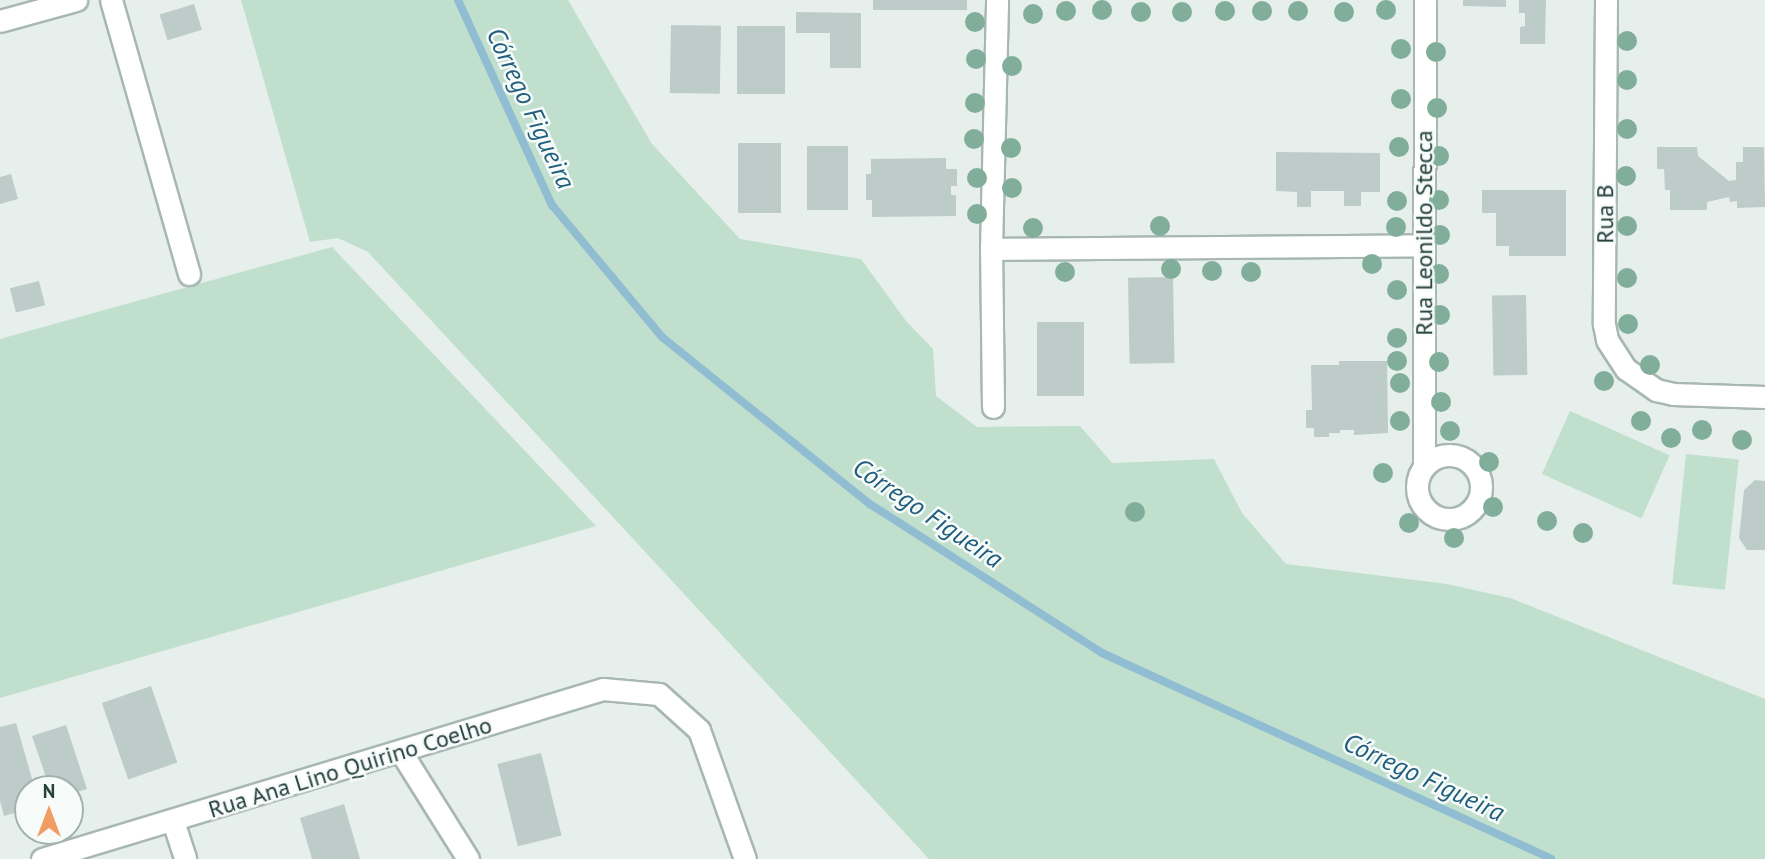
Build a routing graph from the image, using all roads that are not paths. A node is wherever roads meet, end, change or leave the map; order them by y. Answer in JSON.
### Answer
{"nodes":[{"id":1,"x":76,"y":0,"type":"edge"},
{"id":2,"x":111,"y":0,"type":"edge"},
{"id":3,"x":997,"y":0,"type":"edge"},
{"id":4,"x":1425,"y":0,"type":"edge"},
{"id":5,"x":1606,"y":0,"type":"edge"},
{"id":6,"x":0,"y":22,"type":"edge"},
{"id":7,"x":1423,"y":245,"type":"junction"},
{"id":8,"x":990,"y":249,"type":"junction"},
{"id":9,"x":189,"y":274,"type":"dead end"},
{"id":10,"x":1765,"y":397,"type":"edge"},
{"id":11,"x":993,"y":407,"type":"dead end"},
{"id":12,"x":1424,"y":416,"type":"junction"},
{"id":13,"x":1452,"y":455,"type":"junction"},
{"id":14,"x":1424,"y":466,"type":"junction"},
{"id":15,"x":401,"y":752,"type":"junction"},
{"id":16,"x":173,"y":821,"type":"junction"},
{"id":17,"x":42,"y":859,"type":"edge"},
{"id":18,"x":185,"y":859,"type":"edge"},
{"id":19,"x":468,"y":859,"type":"edge"},
{"id":20,"x":745,"y":859,"type":"edge"}],
"edges":[{"from":1,"to":6,"type":"street"},
{"from":2,"to":9,"type":"street"},
{"from":3,"to":8,"type":"street"},
{"from":4,"to":7,"type":"street","name":"Rua Leonildo Stecca"},
{"from":5,"to":10,"type":"street","name":"Rua B"},
{"from":7,"to":8,"type":"street"},
{"from":7,"to":12,"type":"street","name":"Rua Leonildo Stecca"},
{"from":8,"to":11,"type":"street"},
{"from":12,"to":13,"type":"street"},
{"from":12,"to":14,"type":"street","name":"Rua Leonildo Stecca"},
{"from":13,"to":14,"type":"street"},
{"from":13,"to":14,"type":"street"},
{"from":15,"to":16,"type":"street","name":"Rua Ana Lino Quirino Coelho"},
{"from":15,"to":19,"type":"street"},
{"from":15,"to":20,"type":"street","name":"Rua Ana Lino Quirino Coelho"},
{"from":16,"to":17,"type":"street","name":"Rua Ana Lino Quirino Coelho"},
{"from":16,"to":18,"type":"street"}]}
